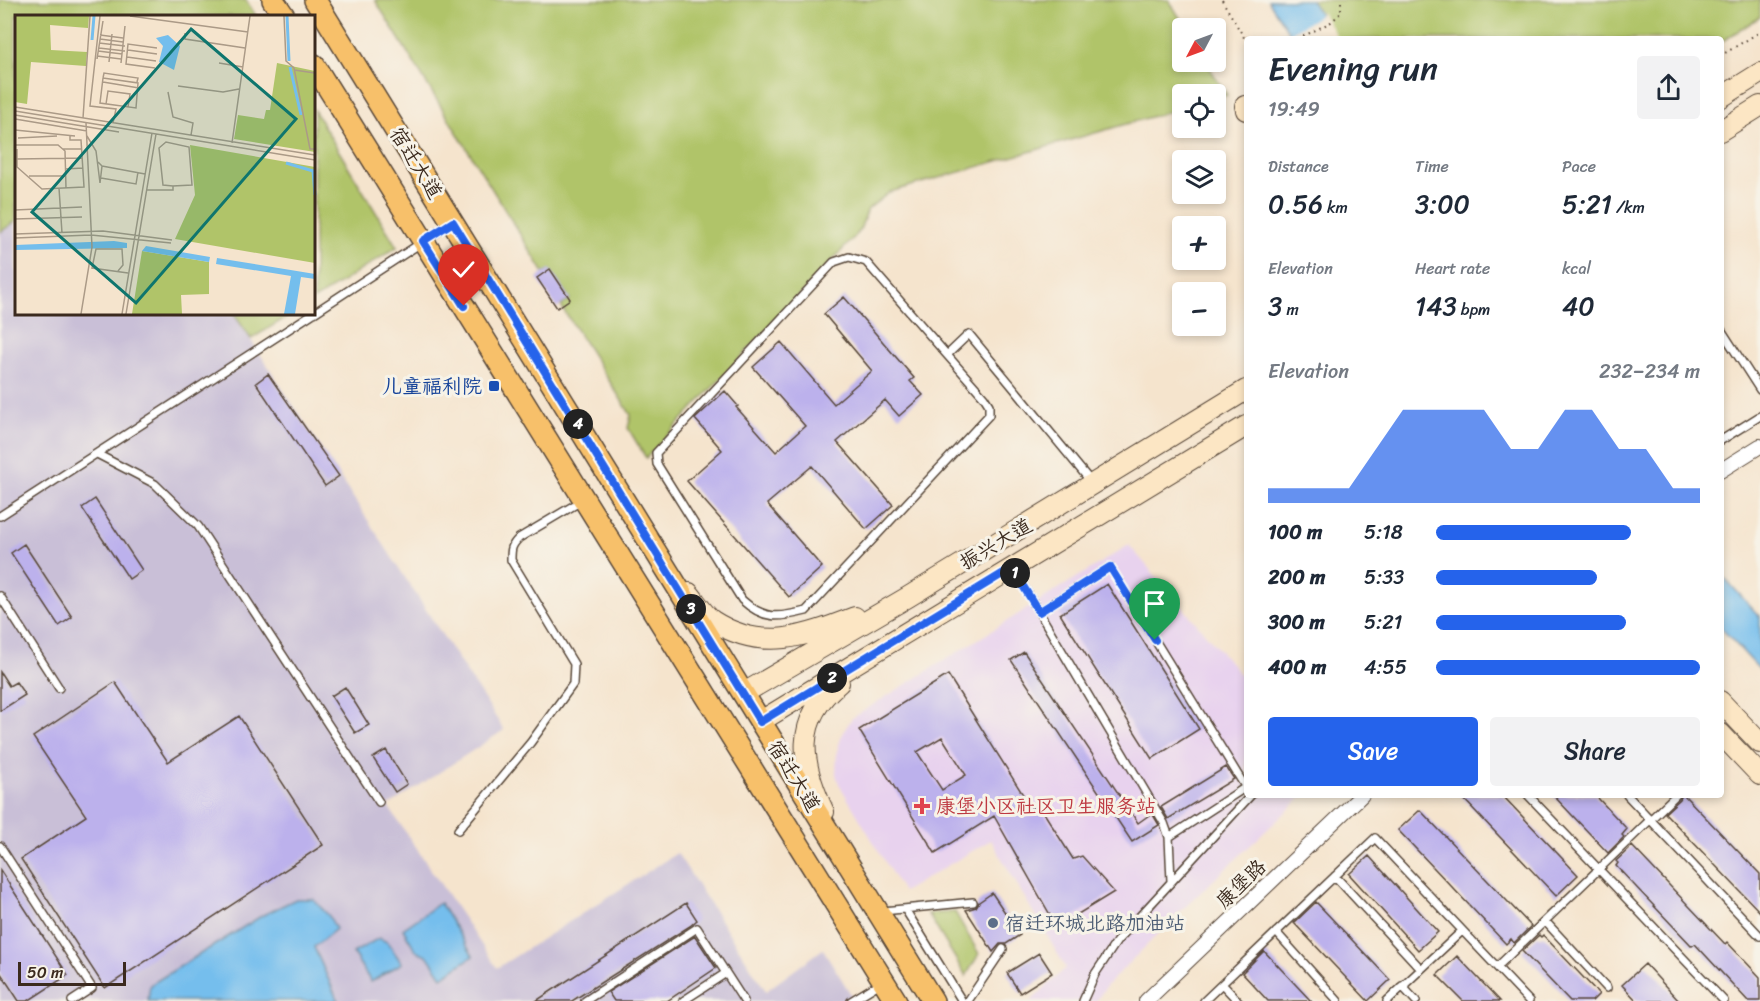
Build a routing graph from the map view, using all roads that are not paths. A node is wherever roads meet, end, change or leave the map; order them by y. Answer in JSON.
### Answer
{"nodes":[{"id":1,"x":273,"y":0,"type":"edge"},
{"id":2,"x":315,"y":0,"type":"edge"},
{"id":3,"x":283,"y":15,"type":"edge"},
{"id":4,"x":315,"y":67,"type":"edge"},
{"id":5,"x":1760,"y":73,"type":"edge"},
{"id":6,"x":1724,"y":96,"type":"edge"},
{"id":7,"x":1760,"y":106,"type":"edge"},
{"id":8,"x":1724,"y":128,"type":"edge"},
{"id":9,"x":453,"y":222,"type":"junction"},
{"id":10,"x":423,"y":241,"type":"junction"},
{"id":11,"x":315,"y":312,"type":"edge"},
{"id":12,"x":310,"y":315,"type":"edge"},
{"id":13,"x":1724,"y":334,"type":"edge"},
{"id":14,"x":947,"y":355,"type":"junction"},
{"id":15,"x":1760,"y":390,"type":"edge"},
{"id":16,"x":1244,"y":391,"type":"edge"},
{"id":17,"x":1760,"y":416,"type":"edge"},
{"id":18,"x":1244,"y":427,"type":"edge"},
{"id":19,"x":1724,"y":438,"type":"edge"},
{"id":20,"x":1760,"y":446,"type":"edge"},
{"id":21,"x":97,"y":454,"type":"junction"},
{"id":22,"x":1724,"y":468,"type":"edge"},
{"id":23,"x":1094,"y":485,"type":"junction"},
{"id":24,"x":585,"y":499,"type":"junction"},
{"id":25,"x":0,"y":516,"type":"edge"},
{"id":26,"x":658,"y":555,"type":"junction"},
{"id":27,"x":1012,"y":568,"type":"junction"},
{"id":28,"x":0,"y":596,"type":"edge"},
{"id":29,"x":908,"y":597,"type":"junction"},
{"id":30,"x":1039,"y":612,"type":"junction"},
{"id":31,"x":918,"y":626,"type":"junction"},
{"id":32,"x":59,"y":688,"type":"dead end"},
{"id":33,"x":744,"y":693,"type":"junction"},
{"id":34,"x":1724,"y":705,"type":"edge"},
{"id":35,"x":760,"y":722,"type":"junction"},
{"id":36,"x":1724,"y":742,"type":"edge"},
{"id":37,"x":1760,"y":743,"type":"edge"},
{"id":38,"x":1760,"y":775,"type":"edge"},
{"id":39,"x":1244,"y":785,"type":"edge"},
{"id":40,"x":1244,"y":789,"type":"edge"},
{"id":41,"x":1248,"y":798,"type":"edge"},
{"id":42,"x":1359,"y":798,"type":"edge"},
{"id":43,"x":1531,"y":798,"type":"edge"},
{"id":44,"x":1630,"y":798,"type":"edge"},
{"id":45,"x":1673,"y":798,"type":"edge"},
{"id":46,"x":379,"y":802,"type":"dead end"},
{"id":47,"x":1651,"y":821,"type":"junction"},
{"id":48,"x":458,"y":830,"type":"dead end"},
{"id":49,"x":1169,"y":837,"type":"junction"},
{"id":50,"x":0,"y":846,"type":"edge"},
{"id":51,"x":848,"y":864,"type":"junction"},
{"id":52,"x":1599,"y":870,"type":"junction"},
{"id":53,"x":1335,"y":876,"type":"junction"},
{"id":54,"x":1171,"y":881,"type":"junction"},
{"id":55,"x":973,"y":902,"type":"dead end"},
{"id":56,"x":905,"y":909,"type":"junction"},
{"id":57,"x":878,"y":912,"type":"junction"},
{"id":58,"x":1545,"y":921,"type":"junction"},
{"id":59,"x":1462,"y":930,"type":"junction"},
{"id":60,"x":1276,"y":932,"type":"junction"},
{"id":61,"x":1760,"y":936,"type":"edge"},
{"id":62,"x":1003,"y":949,"type":"dead end"},
{"id":63,"x":1497,"y":967,"type":"junction"},
{"id":64,"x":1421,"y":969,"type":"junction"},
{"id":65,"x":726,"y":973,"type":"junction"},
{"id":66,"x":884,"y":981,"type":"junction"},
{"id":67,"x":1222,"y":984,"type":"junction"},
{"id":68,"x":1402,"y":986,"type":"junction"},
{"id":69,"x":1607,"y":988,"type":"dead end"},
{"id":70,"x":72,"y":1001,"type":"edge"},
{"id":71,"x":585,"y":1001,"type":"edge"},
{"id":72,"x":683,"y":1001,"type":"edge"},
{"id":73,"x":744,"y":1001,"type":"edge"},
{"id":74,"x":851,"y":1001,"type":"edge"},
{"id":75,"x":896,"y":1001,"type":"edge"},
{"id":76,"x":933,"y":1001,"type":"edge"},
{"id":77,"x":962,"y":1001,"type":"edge"},
{"id":78,"x":968,"y":1001,"type":"edge"},
{"id":79,"x":1083,"y":1001,"type":"edge"},
{"id":80,"x":1146,"y":1001,"type":"edge"},
{"id":81,"x":1204,"y":1001,"type":"edge"},
{"id":82,"x":1238,"y":1001,"type":"edge"},
{"id":83,"x":1338,"y":1001,"type":"edge"},
{"id":84,"x":1387,"y":1001,"type":"edge"},
{"id":85,"x":1416,"y":1001,"type":"edge"},
{"id":86,"x":1528,"y":1001,"type":"edge"},
{"id":87,"x":1724,"y":1001,"type":"edge"}],
"edges":[{"from":1,"to":3,"type":"main road"},
{"from":2,"to":9,"type":"main road","name":"宿迁大道"},
{"from":4,"to":10,"type":"main road","name":"宿迁大道"},
{"from":5,"to":6,"type":"main road"},
{"from":7,"to":8,"type":"main road"},
{"from":9,"to":10,"type":"lane"},
{"from":9,"to":26,"type":"main road","name":"宿迁大道"},
{"from":10,"to":11,"type":"lane"},
{"from":10,"to":24,"type":"main road","name":"宿迁大道"},
{"from":12,"to":21,"type":"lane"},
{"from":13,"to":15,"type":"lane"},
{"from":14,"to":14,"type":"lane"},
{"from":14,"to":23,"type":"lane"},
{"from":16,"to":23,"type":"main road","name":"振兴大道"},
{"from":17,"to":19,"type":"lane"},
{"from":18,"to":27,"type":"main road","name":"振兴大道"},
{"from":20,"to":22,"type":"street"},
{"from":21,"to":25,"type":"lane"},
{"from":21,"to":46,"type":"lane"},
{"from":23,"to":29,"type":"main road","name":"振兴大道"},
{"from":24,"to":48,"type":"lane"},
{"from":24,"to":66,"type":"main road","name":"宿迁大道"},
{"from":26,"to":29,"type":"main road"},
{"from":26,"to":33,"type":"main road","name":"宿迁大道"},
{"from":27,"to":30,"type":"lane"},
{"from":27,"to":31,"type":"main road","name":"振兴大道"},
{"from":28,"to":32,"type":"lane"},
{"from":29,"to":33,"type":"main road","name":"振兴大道"},
{"from":30,"to":39,"type":"lane"},
{"from":30,"to":49,"type":"lane"},
{"from":31,"to":35,"type":"main road","name":"振兴大道"},
{"from":31,"to":51,"type":"main road"},
{"from":33,"to":35,"type":"main road","name":"宿迁大道"},
{"from":34,"to":37,"type":"main road"},
{"from":35,"to":51,"type":"main road","name":"宿迁大道"},
{"from":36,"to":38,"type":"main road"},
{"from":40,"to":49,"type":"lane"},
{"from":41,"to":54,"type":"lane"},
{"from":42,"to":80,"type":"street","name":"康堡路"},
{"from":43,"to":52,"type":"lane"},
{"from":44,"to":47,"type":"lane"},
{"from":45,"to":47,"type":"lane"},
{"from":47,"to":52,"type":"lane"},
{"from":47,"to":61,"type":"lane"},
{"from":49,"to":54,"type":"lane"},
{"from":50,"to":70,"type":"lane"},
{"from":51,"to":57,"type":"main road","name":"宿迁大道"},
{"from":52,"to":58,"type":"lane"},
{"from":52,"to":87,"type":"lane"},
{"from":53,"to":59,"type":"lane"},
{"from":53,"to":60,"type":"lane"},
{"from":53,"to":64,"type":"lane"},
{"from":54,"to":79,"type":"lane"},
{"from":55,"to":56,"type":"lane"},
{"from":56,"to":57,"type":"lane"},
{"from":56,"to":77,"type":"lane"},
{"from":57,"to":76,"type":"main road","name":"宿迁大道"},
{"from":58,"to":63,"type":"lane"},
{"from":58,"to":69,"type":"lane"},
{"from":59,"to":63,"type":"lane"},
{"from":59,"to":64,"type":"lane"},
{"from":60,"to":67,"type":"lane"},
{"from":60,"to":83,"type":"lane"},
{"from":62,"to":78,"type":"lane"},
{"from":63,"to":86,"type":"lane"},
{"from":64,"to":68,"type":"lane"},
{"from":65,"to":71,"type":"lane"},
{"from":65,"to":72,"type":"lane"},
{"from":65,"to":73,"type":"lane"},
{"from":66,"to":74,"type":"lane"},
{"from":66,"to":75,"type":"main road","name":"宿迁大道"},
{"from":67,"to":81,"type":"lane"},
{"from":67,"to":82,"type":"lane"},
{"from":68,"to":84,"type":"lane"},
{"from":68,"to":85,"type":"lane"}]}
